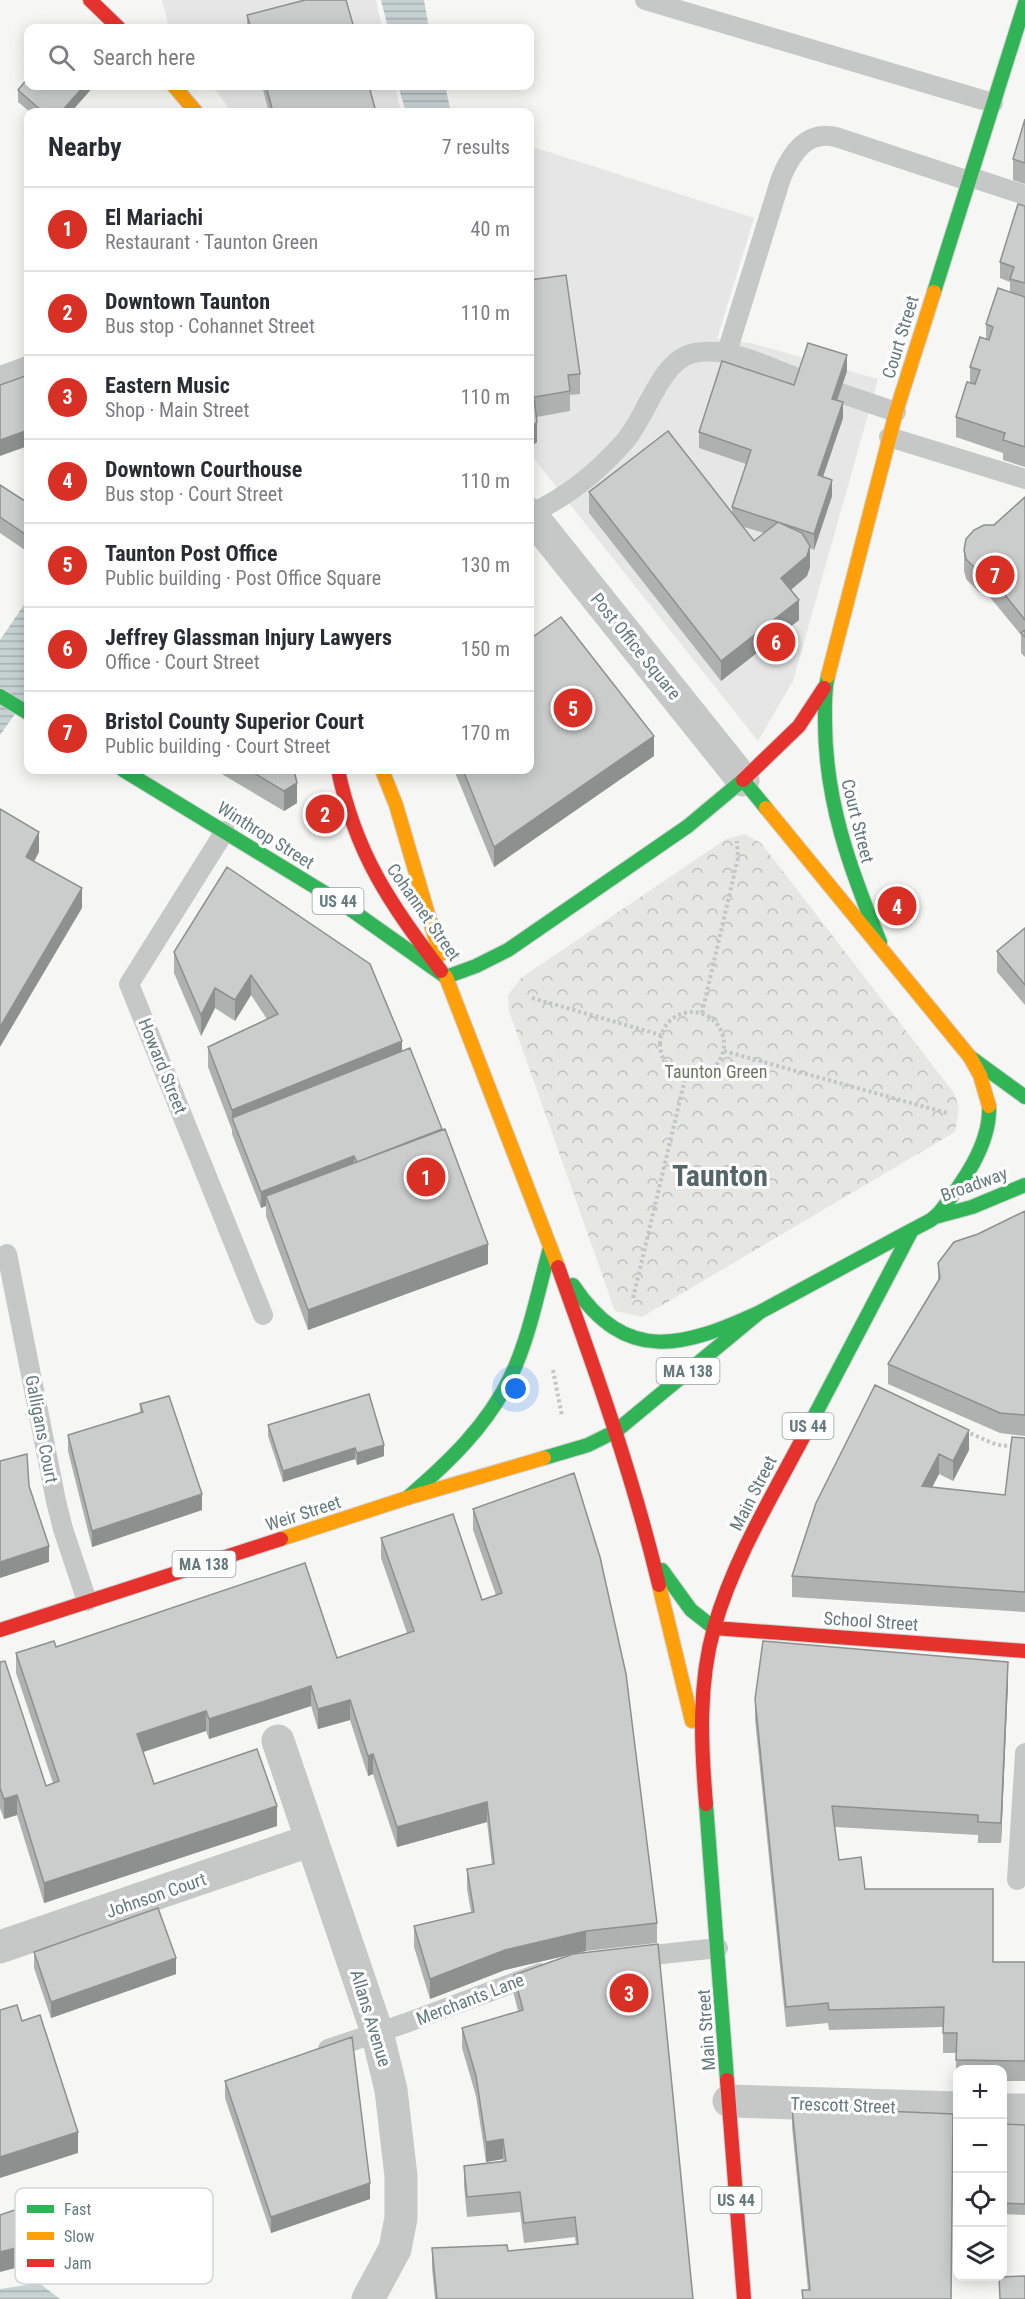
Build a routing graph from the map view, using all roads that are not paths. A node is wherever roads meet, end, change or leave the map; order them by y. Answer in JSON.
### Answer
{"nodes":[{"id":1,"x":91,"y":0,"type":"edge"},
{"id":2,"x":645,"y":0,"type":"edge"},
{"id":3,"x":1025,"y":3,"type":"edge"},
{"id":4,"x":115,"y":24,"type":"edge"},
{"id":5,"x":177,"y":90,"type":"edge"},
{"id":6,"x":993,"y":103,"type":"junction"},
{"id":7,"x":193,"y":108,"type":"edge"},
{"id":8,"x":969,"y":179,"type":"junction"},
{"id":9,"x":1025,"y":195,"type":"edge"},
{"id":10,"x":727,"y":352,"type":"junction"},
{"id":11,"x":24,"y":367,"type":"edge"},
{"id":12,"x":0,"y":376,"type":"edge"},
{"id":13,"x":801,"y":379,"type":"edge"},
{"id":14,"x":840,"y":393,"type":"edge"},
{"id":15,"x":896,"y":412,"type":"junction"},
{"id":16,"x":889,"y":437,"type":"junction"},
{"id":17,"x":1025,"y":479,"type":"edge"},
{"id":18,"x":534,"y":512,"type":"edge"},
{"id":19,"x":534,"y":519,"type":"edge"},
{"id":20,"x":825,"y":686,"type":"junction"},
{"id":21,"x":0,"y":696,"type":"edge"},
{"id":22,"x":24,"y":711,"type":"edge"},
{"id":23,"x":130,"y":774,"type":"edge"},
{"id":24,"x":339,"y":774,"type":"edge"},
{"id":25,"x":384,"y":774,"type":"edge"},
{"id":26,"x":743,"y":780,"type":"junction"},
{"id":27,"x":225,"y":831,"type":"junction"},
{"id":28,"x":887,"y":958,"type":"junction"},
{"id":29,"x":446,"y":977,"type":"junction"},
{"id":30,"x":970,"y":1057,"type":"junction"},
{"id":31,"x":1025,"y":1097,"type":"edge"},
{"id":32,"x":1025,"y":1185,"type":"edge"},
{"id":33,"x":935,"y":1217,"type":"junction"},
{"id":34,"x":912,"y":1230,"type":"junction"},
{"id":35,"x":550,"y":1248,"type":"junction"},
{"id":36,"x":7,"y":1254,"type":"dead end"},
{"id":37,"x":760,"y":1312,"type":"junction"},
{"id":38,"x":263,"y":1315,"type":"dead end"},
{"id":39,"x":616,"y":1431,"type":"junction"},
{"id":40,"x":407,"y":1498,"type":"junction"},
{"id":41,"x":641,"y":1521,"type":"junction"},
{"id":42,"x":87,"y":1601,"type":"junction"},
{"id":43,"x":714,"y":1628,"type":"junction"},
{"id":44,"x":0,"y":1630,"type":"edge"},
{"id":45,"x":1025,"y":1651,"type":"edge"},
{"id":46,"x":278,"y":1741,"type":"dead end"},
{"id":47,"x":1025,"y":1753,"type":"edge"},
{"id":48,"x":702,"y":1759,"type":"junction"},
{"id":49,"x":312,"y":1840,"type":"junction"},
{"id":50,"x":1017,"y":1880,"type":"dead end"},
{"id":51,"x":0,"y":1947,"type":"edge"},
{"id":52,"x":718,"y":1948,"type":"junction"},
{"id":53,"x":617,"y":1959,"type":"edge"},
{"id":54,"x":555,"y":1969,"type":"edge"},
{"id":55,"x":377,"y":2032,"type":"junction"},
{"id":56,"x":314,"y":2054,"type":"edge"},
{"id":57,"x":729,"y":2101,"type":"junction"},
{"id":58,"x":953,"y":2108,"type":"edge"},
{"id":59,"x":1007,"y":2110,"type":"edge"},
{"id":60,"x":1025,"y":2110,"type":"edge"},
{"id":61,"x":369,"y":2299,"type":"edge"},
{"id":62,"x":744,"y":2299,"type":"edge"}],
"edges":[{"from":1,"to":4,"type":"main road"},
{"from":2,"to":6,"type":"lane"},
{"from":3,"to":6,"type":"main road","name":"Court Street"},
{"from":5,"to":7,"type":"main road"},
{"from":6,"to":8,"type":"main road","name":"Court Street"},
{"from":8,"to":9,"type":"lane"},
{"from":8,"to":10,"type":"lane"},
{"from":8,"to":15,"type":"main road","name":"Court Street"},
{"from":10,"to":13,"type":"lane"},
{"from":10,"to":18,"type":"lane"},
{"from":11,"to":12,"type":"lane"},
{"from":14,"to":15,"type":"lane"},
{"from":15,"to":16,"type":"main road","name":"Court Street"},
{"from":16,"to":17,"type":"lane"},
{"from":16,"to":20,"type":"main road","name":"Court Street"},
{"from":19,"to":26,"type":"street","name":"Post Office Square"},
{"from":20,"to":26,"type":"main road","name":"Court Street"},
{"from":20,"to":28,"type":"main road","name":"Court Street"},
{"from":21,"to":22,"type":"main road"},
{"from":23,"to":27,"type":"main road","name":"Winthrop Street","number":"US 44"},
{"from":24,"to":29,"type":"main road","name":"Cohannet Street"},
{"from":25,"to":29,"type":"main road","name":"Cohannet Street"},
{"from":26,"to":28,"type":"main road"},
{"from":26,"to":29,"type":"main road"},
{"from":27,"to":29,"type":"main road","name":"Winthrop Street","number":"US 44"},
{"from":27,"to":38,"type":"lane","name":"Howard Street"},
{"from":28,"to":30,"type":"main road"},
{"from":29,"to":35,"type":"main road","number":"US 44"},
{"from":30,"to":31,"type":"main road"},
{"from":30,"to":33,"type":"main road"},
{"from":32,"to":33,"type":"main road","name":"Broadway","number":"MA 138"},
{"from":33,"to":34,"type":"main road","number":"MA 138"},
{"from":34,"to":37,"type":"main road","number":"MA 138"},
{"from":34,"to":43,"type":"main road","name":"Main Street","number":"US 44"},
{"from":35,"to":37,"type":"main road"},
{"from":35,"to":39,"type":"main road","number":"US 44"},
{"from":35,"to":40,"type":"main road","number":"MA 138"},
{"from":36,"to":42,"type":"lane","name":"Galligans Court"},
{"from":37,"to":39,"type":"main road","number":"MA 138"},
{"from":39,"to":40,"type":"main road","name":"Weir Street","number":"MA 138"},
{"from":39,"to":41,"type":"main road","name":"Main Street","number":"US 44"},
{"from":40,"to":42,"type":"main road","name":"Weir Street","number":"MA 138"},
{"from":41,"to":43,"type":"main road"},
{"from":41,"to":48,"type":"main road","name":"Main Street","number":"US 44"},
{"from":42,"to":44,"type":"main road","name":"Weir Street","number":"MA 138"},
{"from":43,"to":45,"type":"main road","name":"School Street"},
{"from":43,"to":48,"type":"main road","name":"Main Street","number":"US 44"},
{"from":46,"to":49,"type":"street","name":"Allans Avenue"},
{"from":47,"to":50,"type":"lane"},
{"from":48,"to":52,"type":"main road","name":"Main Street","number":"US 44"},
{"from":49,"to":51,"type":"street","name":"Johnson Court"},
{"from":49,"to":55,"type":"street","name":"Allans Avenue"},
{"from":52,"to":53,"type":"lane"},
{"from":52,"to":57,"type":"main road","name":"Main Street","number":"US 44"},
{"from":54,"to":55,"type":"lane","name":"Merchants Lane"},
{"from":55,"to":56,"type":"lane","name":"Merchants Lane"},
{"from":55,"to":61,"type":"street","name":"Allans Avenue"},
{"from":57,"to":58,"type":"street","name":"Trescott Street"},
{"from":57,"to":62,"type":"main road","name":"Main Street","number":"US 44"},
{"from":59,"to":60,"type":"street"}]}
